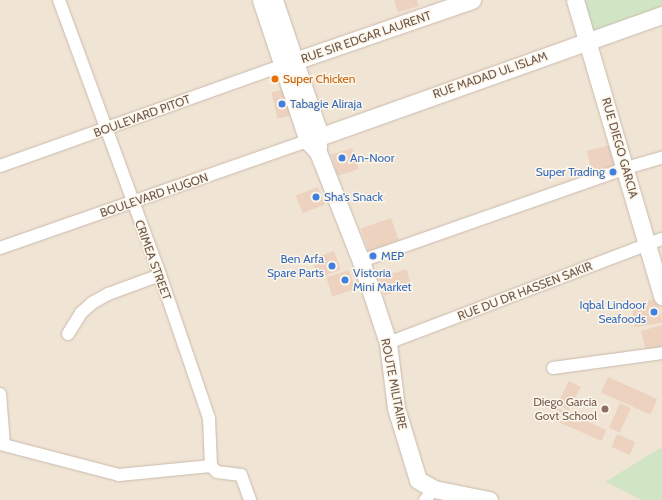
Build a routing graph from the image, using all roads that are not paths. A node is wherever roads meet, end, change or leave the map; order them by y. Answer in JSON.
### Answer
{"nodes":[{"id":1,"x":59,"y":0,"type":"edge"},
{"id":2,"x":261,"y":0,"type":"edge"},
{"id":3,"x":274,"y":0,"type":"edge"},
{"id":4,"x":472,"y":0,"type":"edge"},
{"id":5,"x":575,"y":0,"type":"edge"},
{"id":6,"x":662,"y":15,"type":"edge"},
{"id":7,"x":588,"y":41,"type":"junction"},
{"id":8,"x":289,"y":63,"type":"junction"},
{"id":9,"x":105,"y":130,"type":"junction"},
{"id":10,"x":315,"y":143,"type":"junction"},
{"id":11,"x":662,"y":158,"type":"edge"},
{"id":12,"x":0,"y":166,"type":"edge"},
{"id":13,"x":626,"y":168,"type":"junction"},
{"id":14,"x":132,"y":202,"type":"junction"},
{"id":15,"x":655,"y":241,"type":"edge"},
{"id":16,"x":0,"y":248,"type":"edge"},
{"id":17,"x":361,"y":261,"type":"junction"},
{"id":18,"x":160,"y":275,"type":"junction"},
{"id":19,"x":662,"y":296,"type":"edge"},
{"id":20,"x":68,"y":334,"type":"dead end"},
{"id":21,"x":388,"y":343,"type":"junction"},
{"id":22,"x":662,"y":353,"type":"edge"},
{"id":23,"x":553,"y":368,"type":"dead end"},
{"id":24,"x":0,"y":394,"type":"edge"},
{"id":25,"x":210,"y":466,"type":"junction"},
{"id":26,"x":429,"y":495,"type":"edge"},
{"id":27,"x":250,"y":500,"type":"edge"},
{"id":28,"x":489,"y":500,"type":"edge"}],
"edges":[{"from":1,"to":9,"type":"street","name":"CRIMEA STREET"},
{"from":2,"to":8,"type":"main road"},
{"from":3,"to":8,"type":"main road"},
{"from":4,"to":8,"type":"main road","name":"RUE SIR EDGAR LAURENT"},
{"from":5,"to":7,"type":"main road","name":"RUE DIEGO GARCIA"},
{"from":6,"to":7,"type":"main road","name":"RUE MADAD UL ISLAM"},
{"from":7,"to":10,"type":"main road","name":"RUE MADAD UL ISLAM"},
{"from":7,"to":13,"type":"main road","name":"RUE DIEGO GARCIA"},
{"from":8,"to":9,"type":"street","name":"BOULEVARD PITOT"},
{"from":8,"to":10,"type":"main road","name":"ROUTE MILITAIRE"},
{"from":9,"to":12,"type":"street","name":"BOULEVARD PITOT"},
{"from":9,"to":14,"type":"street","name":"CRIMEA STREET"},
{"from":10,"to":14,"type":"street","name":"BOULEVARD HUGON"},
{"from":10,"to":17,"type":"main road","name":"ROUTE MILITAIRE"},
{"from":11,"to":13,"type":"street"},
{"from":13,"to":15,"type":"main road","name":"RUE DIEGO GARCIA"},
{"from":13,"to":17,"type":"street"},
{"from":14,"to":16,"type":"street","name":"BOULEVARD HUGON"},
{"from":14,"to":18,"type":"street","name":"CRIMEA STREET"},
{"from":15,"to":19,"type":"main road","name":"RUE DIEGO GARCIA"},
{"from":15,"to":21,"type":"street","name":"RUE DU DR HASSEN SAKIR"},
{"from":17,"to":21,"type":"main road","name":"ROUTE MILITAIRE"},
{"from":18,"to":20,"type":"street"},
{"from":18,"to":25,"type":"street","name":"CRIMEA STREET"},
{"from":21,"to":26,"type":"main road","name":"ROUTE MILITAIRE"},
{"from":22,"to":23,"type":"street"},
{"from":24,"to":25,"type":"street"},
{"from":25,"to":27,"type":"street"},
{"from":26,"to":28,"type":"main road","name":"ROUTE MILITAIRE"}]}
